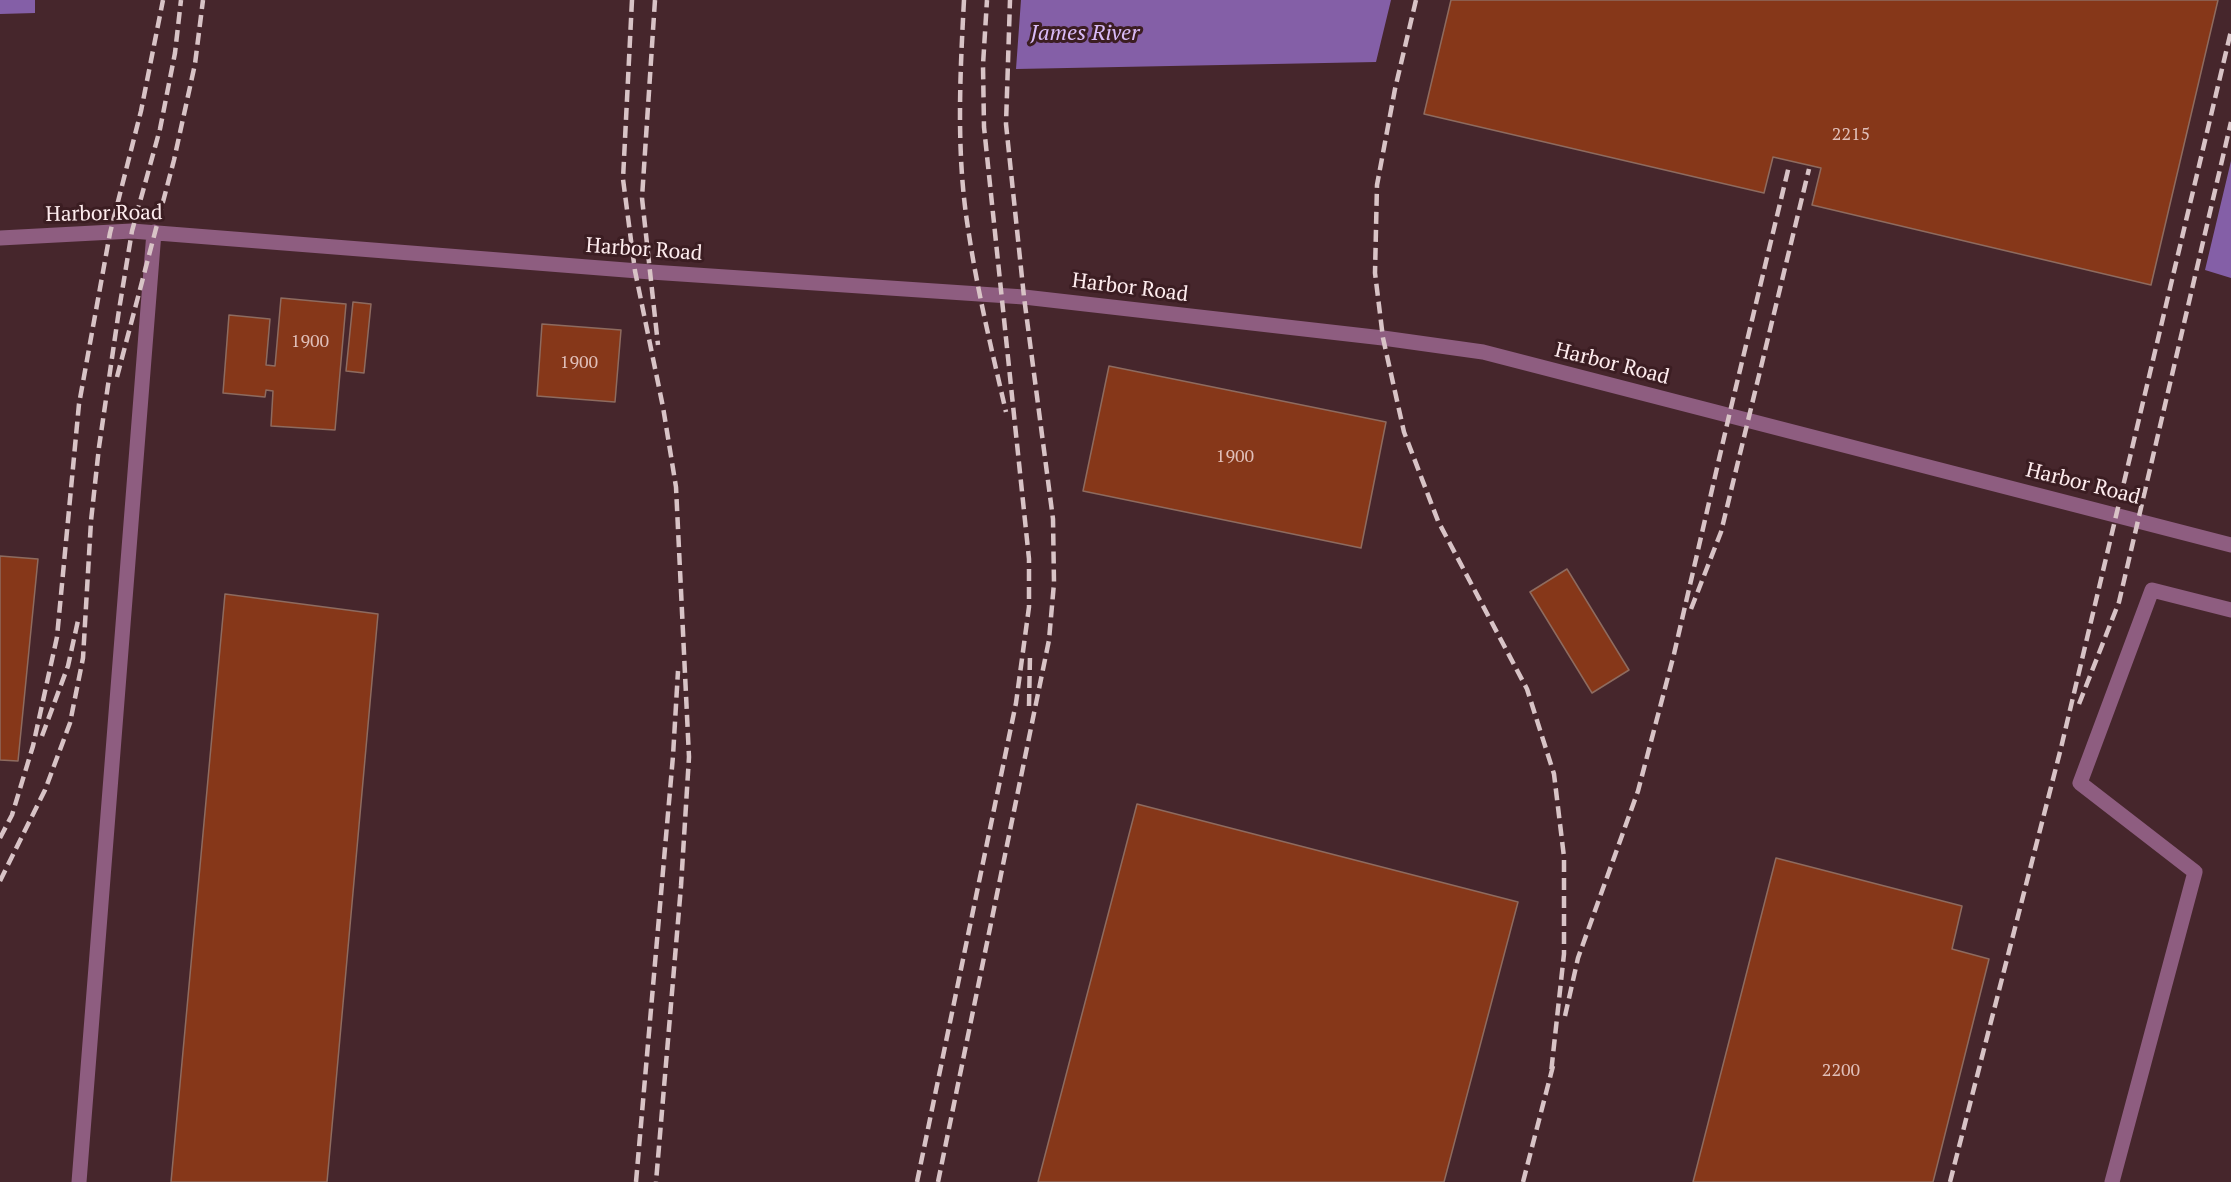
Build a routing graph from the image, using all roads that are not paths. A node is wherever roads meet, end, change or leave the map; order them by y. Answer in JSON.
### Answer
{"nodes":[{"id":1,"x":154,"y":232,"type":"junction"},
{"id":2,"x":0,"y":238,"type":"edge"},
{"id":3,"x":2231,"y":545,"type":"edge"},
{"id":4,"x":2231,"y":610,"type":"edge"},
{"id":5,"x":79,"y":1182,"type":"edge"},
{"id":6,"x":2112,"y":1182,"type":"edge"}],
"edges":[{"from":1,"to":2,"type":"street","name":"Harbor Road"},
{"from":1,"to":3,"type":"street","name":"Harbor Road"},
{"from":1,"to":5,"type":"street"},
{"from":4,"to":6,"type":"street"}]}
